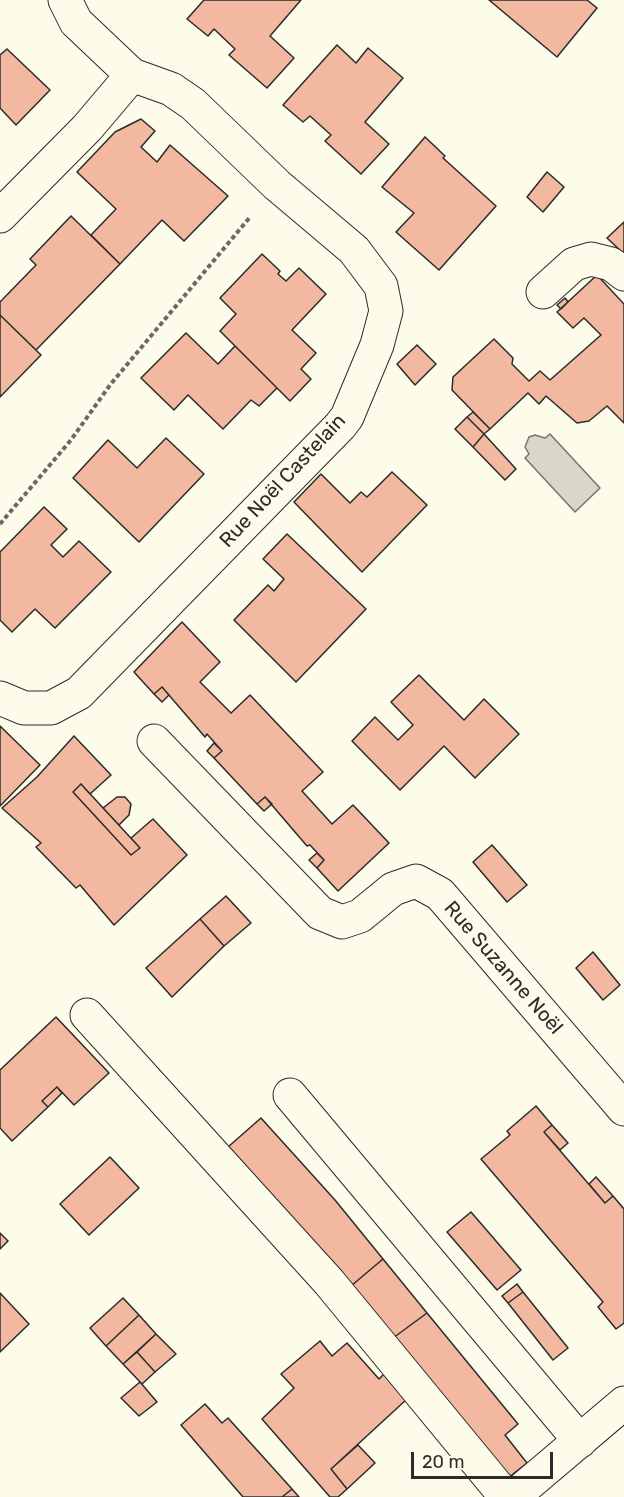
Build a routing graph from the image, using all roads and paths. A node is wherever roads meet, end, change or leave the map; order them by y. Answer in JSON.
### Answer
{"nodes":[{"id":1,"x":65,"y":0,"type":"edge"},
{"id":2,"x":132,"y":75,"type":"junction"},
{"id":3,"x":277,"y":185,"type":"junction"},
{"id":4,"x":0,"y":216,"type":"edge"},
{"id":5,"x":624,"y":274,"type":"edge"},
{"id":6,"x":543,"y":292,"type":"dead end"},
{"id":7,"x":0,"y":524,"type":"edge"},
{"id":8,"x":0,"y":698,"type":"edge"},
{"id":9,"x":154,"y":741,"type":"dead end"},
{"id":10,"x":87,"y":1015,"type":"dead end"},
{"id":11,"x":290,"y":1095,"type":"dead end"},
{"id":12,"x":624,"y":1109,"type":"edge"},
{"id":13,"x":624,"y":1402,"type":"edge"},
{"id":14,"x":580,"y":1441,"type":"junction"},
{"id":15,"x":515,"y":1496,"type":"edge"}],
"edges":[{"from":1,"to":2,"type":"street","name":"Rue Noël Castelain"},
{"from":2,"to":3,"type":"street","name":"Rue Noël Castelain"},
{"from":2,"to":4,"type":"street"},
{"from":3,"to":7,"type":"path"},
{"from":3,"to":8,"type":"street","name":"Rue Noël Castelain"},
{"from":5,"to":6,"type":"street"},
{"from":9,"to":12,"type":"street","name":"Rue Suzanne Noël"},
{"from":10,"to":15,"type":"street"},
{"from":11,"to":14,"type":"street"},
{"from":13,"to":14,"type":"street"},
{"from":14,"to":15,"type":"street"}]}
